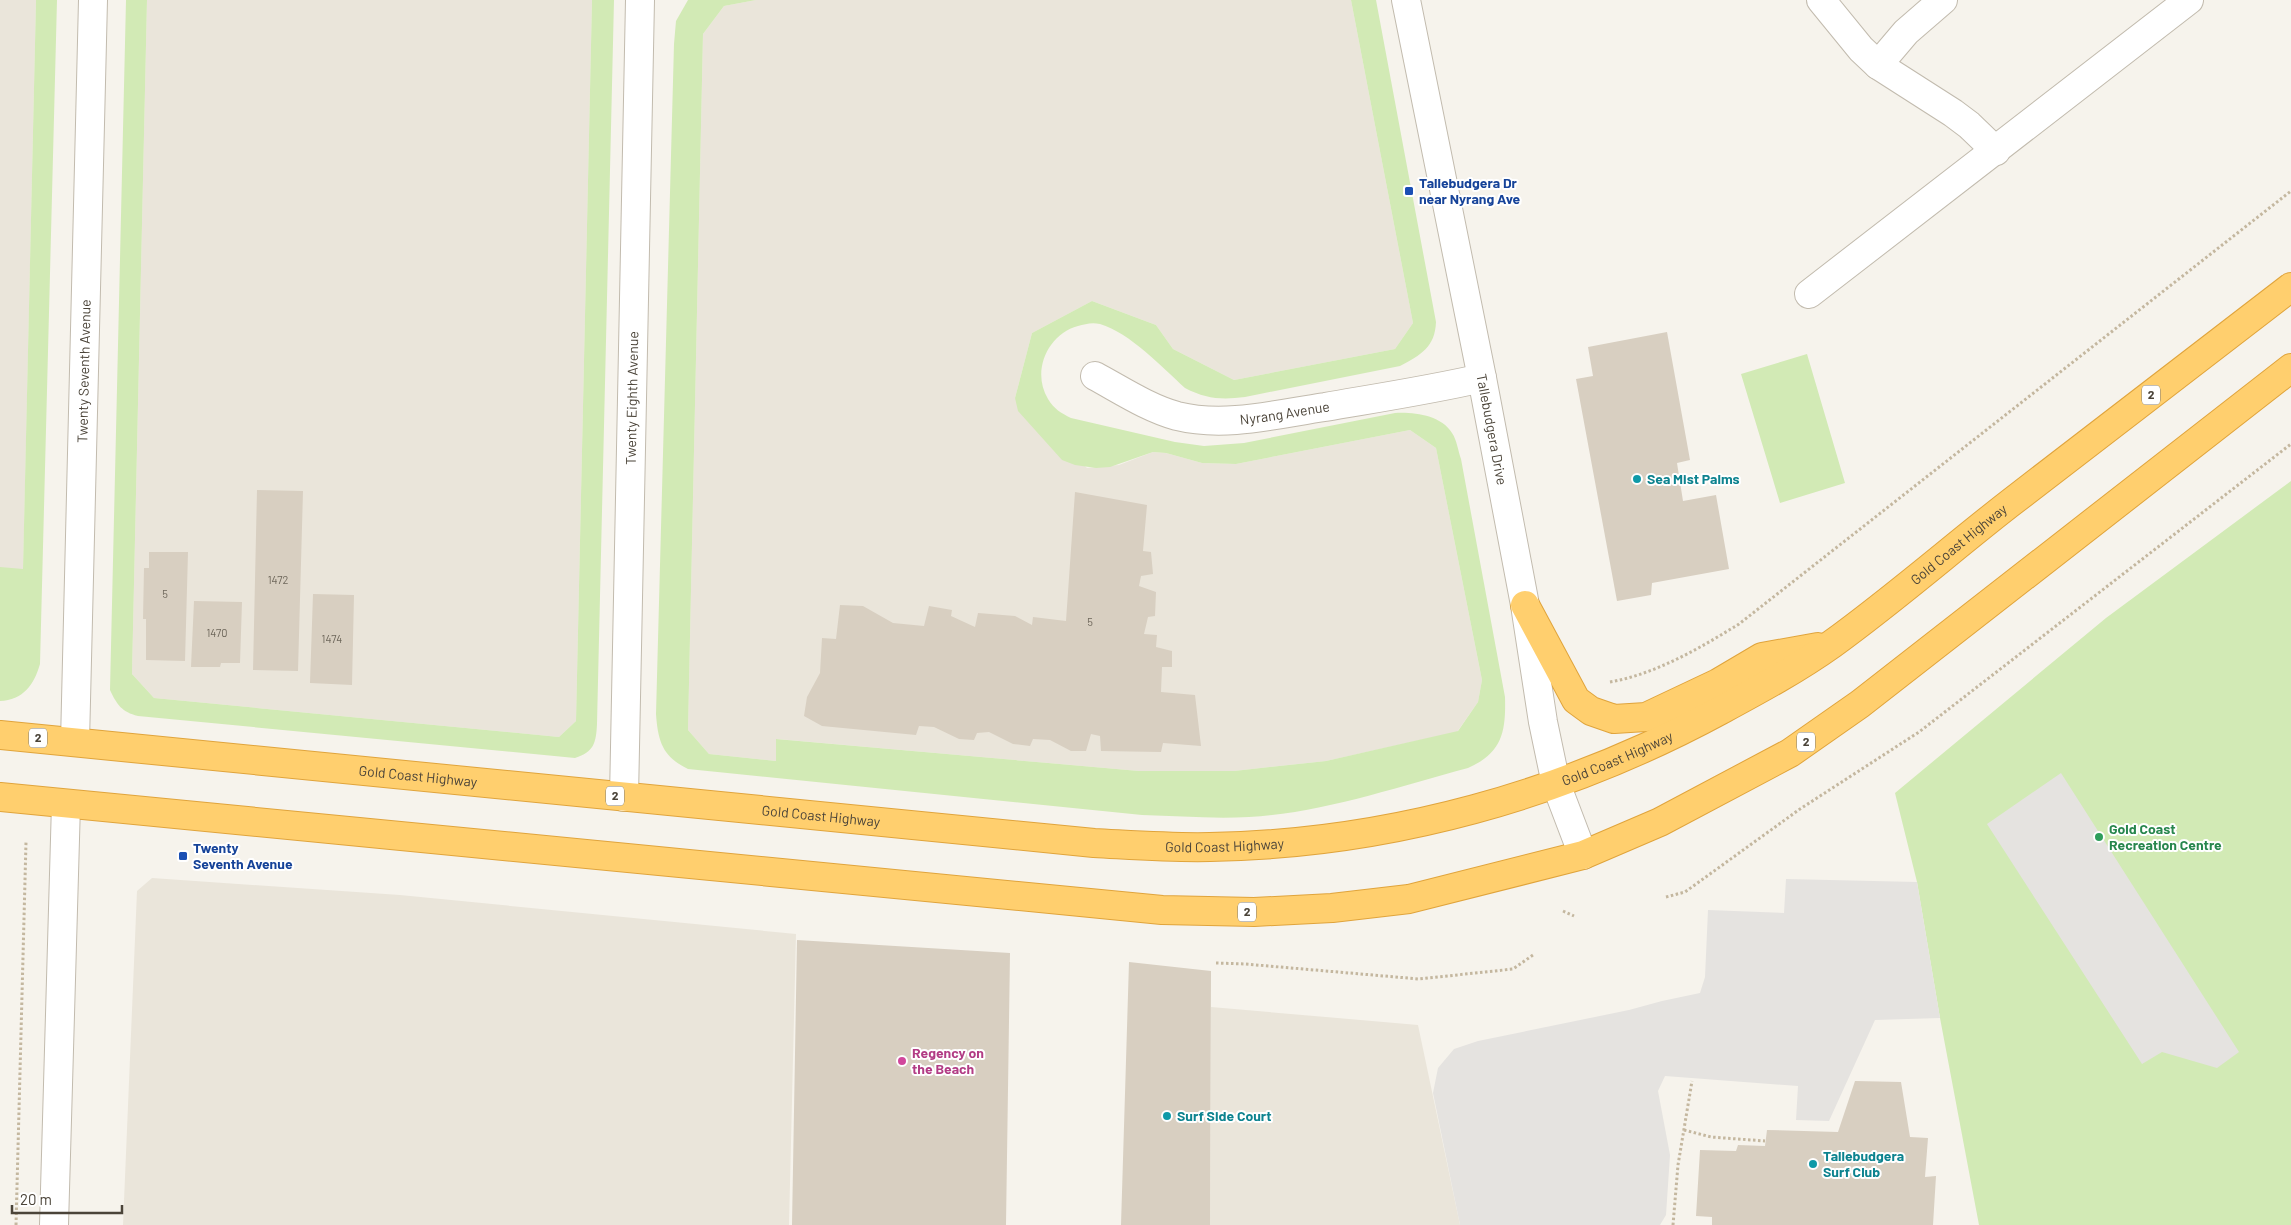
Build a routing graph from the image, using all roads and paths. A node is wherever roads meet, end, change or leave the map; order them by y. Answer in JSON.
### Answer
{"nodes":[{"id":1,"x":93,"y":0,"type":"edge"},
{"id":2,"x":640,"y":0,"type":"edge"},
{"id":3,"x":1406,"y":0,"type":"edge"},
{"id":4,"x":1820,"y":0,"type":"edge"},
{"id":5,"x":1943,"y":0,"type":"edge"},
{"id":6,"x":2189,"y":0,"type":"edge"},
{"id":7,"x":1878,"y":65,"type":"junction"},
{"id":8,"x":1996,"y":151,"type":"junction"},
{"id":9,"x":2291,"y":192,"type":"edge"},
{"id":10,"x":2291,"y":287,"type":"edge"},
{"id":11,"x":1809,"y":294,"type":"dead end"},
{"id":12,"x":2291,"y":368,"type":"edge"},
{"id":13,"x":1095,"y":376,"type":"dead end"},
{"id":14,"x":1482,"y":378,"type":"junction"},
{"id":15,"x":2291,"y":444,"type":"edge"},
{"id":16,"x":1525,"y":605,"type":"junction"},
{"id":17,"x":1832,"y":645,"type":"junction"},
{"id":18,"x":1607,"y":682,"type":"dead end"},
{"id":19,"x":0,"y":735,"type":"edge"},
{"id":20,"x":75,"y":742,"type":"junction"},
{"id":21,"x":1556,"y":784,"type":"junction"},
{"id":22,"x":0,"y":797,"type":"edge"},
{"id":23,"x":624,"y":797,"type":"junction"},
{"id":24,"x":66,"y":804,"type":"junction"},
{"id":25,"x":26,"y":842,"type":"dead end"},
{"id":26,"x":1583,"y":855,"type":"junction"},
{"id":27,"x":1666,"y":897,"type":"dead end"},
{"id":28,"x":1563,"y":911,"type":"dead end"},
{"id":29,"x":1574,"y":916,"type":"dead end"},
{"id":30,"x":1533,"y":955,"type":"dead end"},
{"id":31,"x":1216,"y":963,"type":"dead end"},
{"id":32,"x":1692,"y":1081,"type":"dead end"},
{"id":33,"x":1684,"y":1130,"type":"junction"},
{"id":34,"x":1765,"y":1140,"type":"dead end"},
{"id":35,"x":16,"y":1225,"type":"edge"},
{"id":36,"x":54,"y":1225,"type":"edge"},
{"id":37,"x":1673,"y":1225,"type":"edge"}],
"edges":[{"from":1,"to":20,"type":"street","name":"Twenty Seventh Avenue"},
{"from":2,"to":23,"type":"street","name":"Twenty Eighth Avenue"},
{"from":3,"to":14,"type":"street","name":"Tallebudgera Drive"},
{"from":4,"to":7,"type":"street"},
{"from":5,"to":7,"type":"street"},
{"from":6,"to":8,"type":"street"},
{"from":7,"to":8,"type":"street"},
{"from":8,"to":11,"type":"street"},
{"from":9,"to":18,"type":"path"},
{"from":10,"to":17,"type":"highway","name":"Gold Coast Highway","number":"2"},
{"from":12,"to":26,"type":"highway","number":"2"},
{"from":13,"to":14,"type":"street","name":"Nyrang Avenue"},
{"from":14,"to":16,"type":"street","name":"Tallebudgera Drive"},
{"from":15,"to":27,"type":"path"},
{"from":16,"to":17,"type":"highway"},
{"from":16,"to":21,"type":"street","name":"Tallebudgera Drive"},
{"from":17,"to":21,"type":"highway","name":"Gold Coast Highway","number":"2"},
{"from":19,"to":20,"type":"highway","name":"Gold Coast Highway","number":"2"},
{"from":20,"to":23,"type":"highway","name":"Gold Coast Highway","number":"2"},
{"from":21,"to":23,"type":"highway","name":"Gold Coast Highway","number":"2"},
{"from":21,"to":26,"type":"street","name":"Tallebudgera Drive"},
{"from":22,"to":24,"type":"highway","number":"2"},
{"from":24,"to":26,"type":"highway","number":"2"},
{"from":24,"to":36,"type":"street"},
{"from":25,"to":35,"type":"path"},
{"from":28,"to":29,"type":"path"},
{"from":30,"to":31,"type":"path"},
{"from":32,"to":33,"type":"path"},
{"from":33,"to":34,"type":"path"},
{"from":33,"to":37,"type":"path"}]}
